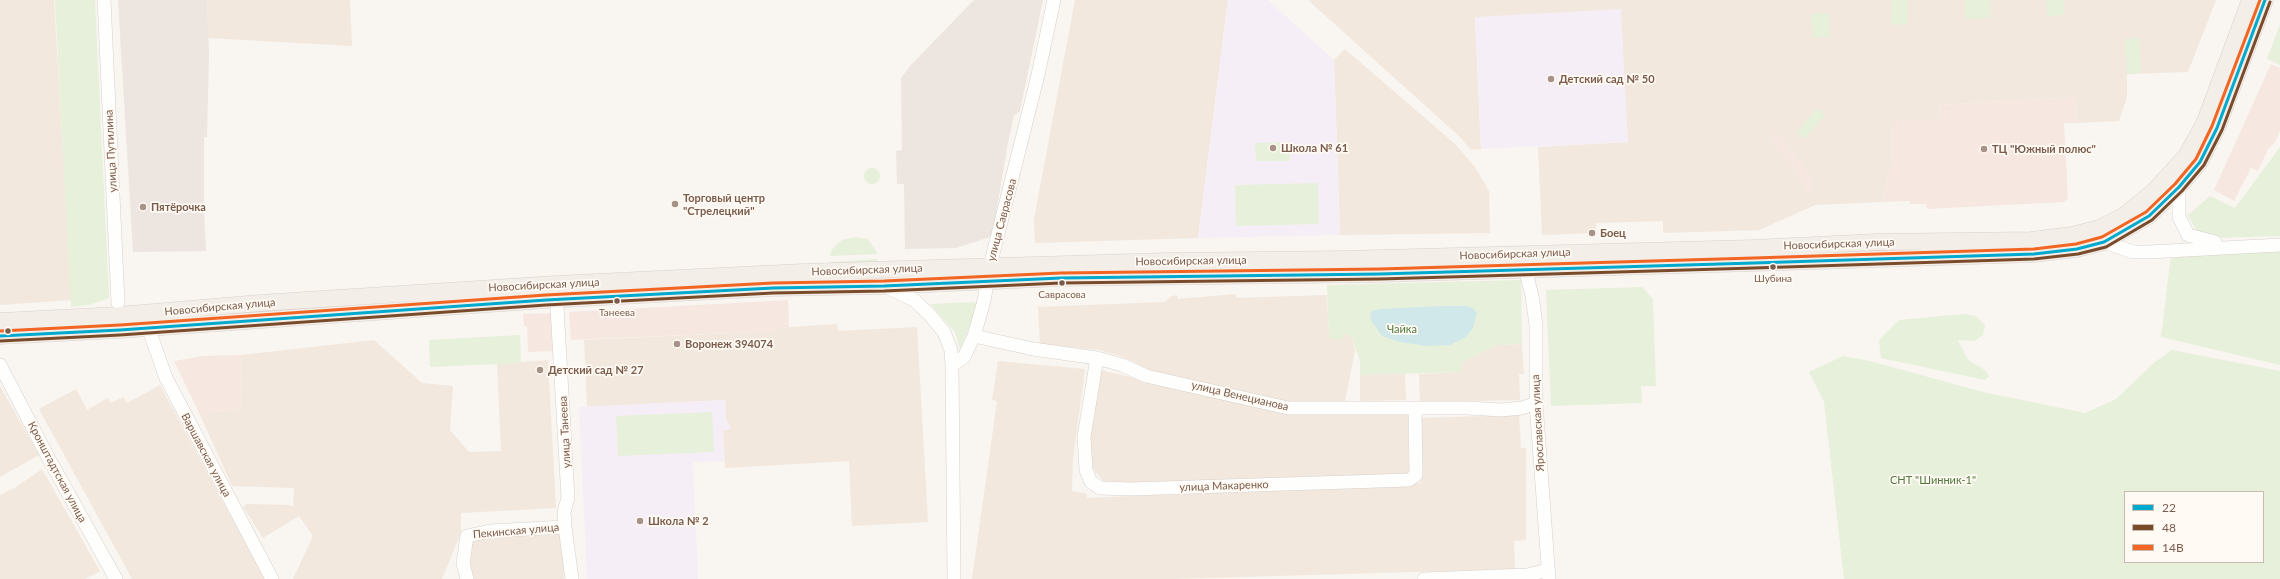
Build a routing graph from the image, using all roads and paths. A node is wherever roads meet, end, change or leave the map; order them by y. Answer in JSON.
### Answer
{"nodes":[{"id":1,"x":104,"y":0,"type":"edge"},
{"id":2,"x":1054,"y":0,"type":"edge"},
{"id":3,"x":2250,"y":0,"type":"edge"},
{"id":4,"x":2265,"y":0,"type":"edge"},
{"id":5,"x":2179,"y":187,"type":"junction"},
{"id":6,"x":2104,"y":242,"type":"junction"},
{"id":7,"x":2280,"y":245,"type":"edge"},
{"id":8,"x":2238,"y":247,"type":"junction"},
{"id":9,"x":1525,"y":268,"type":"junction"},
{"id":10,"x":989,"y":274,"type":"junction"},
{"id":11,"x":884,"y":286,"type":"junction"},
{"id":12,"x":556,"y":292,"type":"junction"},
{"id":13,"x":119,"y":316,"type":"junction"},
{"id":14,"x":0,"y":321,"type":"edge"},
{"id":15,"x":148,"y":327,"type":"junction"},
{"id":16,"x":0,"y":336,"type":"edge"},
{"id":17,"x":974,"y":336,"type":"junction"},
{"id":18,"x":1097,"y":358,"type":"junction"},
{"id":19,"x":0,"y":365,"type":"edge"},
{"id":20,"x":952,"y":365,"type":"junction"},
{"id":21,"x":1536,"y":403,"type":"junction"},
{"id":22,"x":1415,"y":408,"type":"junction"},
{"id":23,"x":565,"y":527,"type":"junction"},
{"id":24,"x":1548,"y":575,"type":"edge"},
{"id":25,"x":116,"y":579,"type":"edge"},
{"id":26,"x":272,"y":579,"type":"edge"},
{"id":27,"x":467,"y":579,"type":"edge"},
{"id":28,"x":572,"y":579,"type":"edge"},
{"id":29,"x":954,"y":579,"type":"edge"},
{"id":30,"x":1424,"y":579,"type":"edge"}],
"edges":[{"from":1,"to":13,"type":"street","name":"улица Путилина"},
{"from":2,"to":10,"type":"street","name":"улица Саврасова"},
{"from":3,"to":10,"type":"main road","name":"Новосибирская улица"},
{"from":4,"to":5,"type":"main road","name":"Новосибирская улица"},
{"from":5,"to":6,"type":"main road","name":"Новосибирская улица"},
{"from":5,"to":8,"type":"street"},
{"from":6,"to":8,"type":"street"},
{"from":6,"to":9,"type":"main road","name":"Новосибирская улица"},
{"from":7,"to":8,"type":"street"},
{"from":9,"to":10,"type":"main road","name":"Новосибирская улица"},
{"from":9,"to":21,"type":"street","name":"Ярославская улица"},
{"from":10,"to":11,"type":"main road","name":"Новосибирская улица"},
{"from":10,"to":12,"type":"main road","name":"Новосибирская улица"},
{"from":10,"to":17,"type":"street","name":"улица Саврасова"},
{"from":11,"to":12,"type":"main road","name":"Новосибирская улица"},
{"from":11,"to":20,"type":"street"},
{"from":12,"to":13,"type":"main road","name":"Новосибирская улица"},
{"from":12,"to":15,"type":"main road","name":"Новосибирская улица"},
{"from":12,"to":23,"type":"street","name":"улица Танеева"},
{"from":13,"to":14,"type":"main road","name":"Новосибирская улица"},
{"from":13,"to":15,"type":"main road","name":"Новосибирская улица"},
{"from":13,"to":16,"type":"main road","name":"Новосибирская улица"},
{"from":15,"to":26,"type":"street","name":"Варшавская улица"},
{"from":17,"to":18,"type":"street","name":"улица Венецианова"},
{"from":17,"to":20,"type":"street","name":"улица Саврасова"},
{"from":18,"to":22,"type":"street","name":"улица Венецианова"},
{"from":18,"to":22,"type":"street","name":"улица Макаренко"},
{"from":19,"to":25,"type":"street","name":"Кронштадтская улица"},
{"from":20,"to":29,"type":"street"},
{"from":21,"to":22,"type":"street","name":"улица Венецианова"},
{"from":21,"to":24,"type":"street","name":"Ярославская улица"},
{"from":23,"to":27,"type":"street","name":"Пекинская улица"},
{"from":23,"to":28,"type":"street","name":"улица Танеева"},
{"from":24,"to":30,"type":"street"}]}
